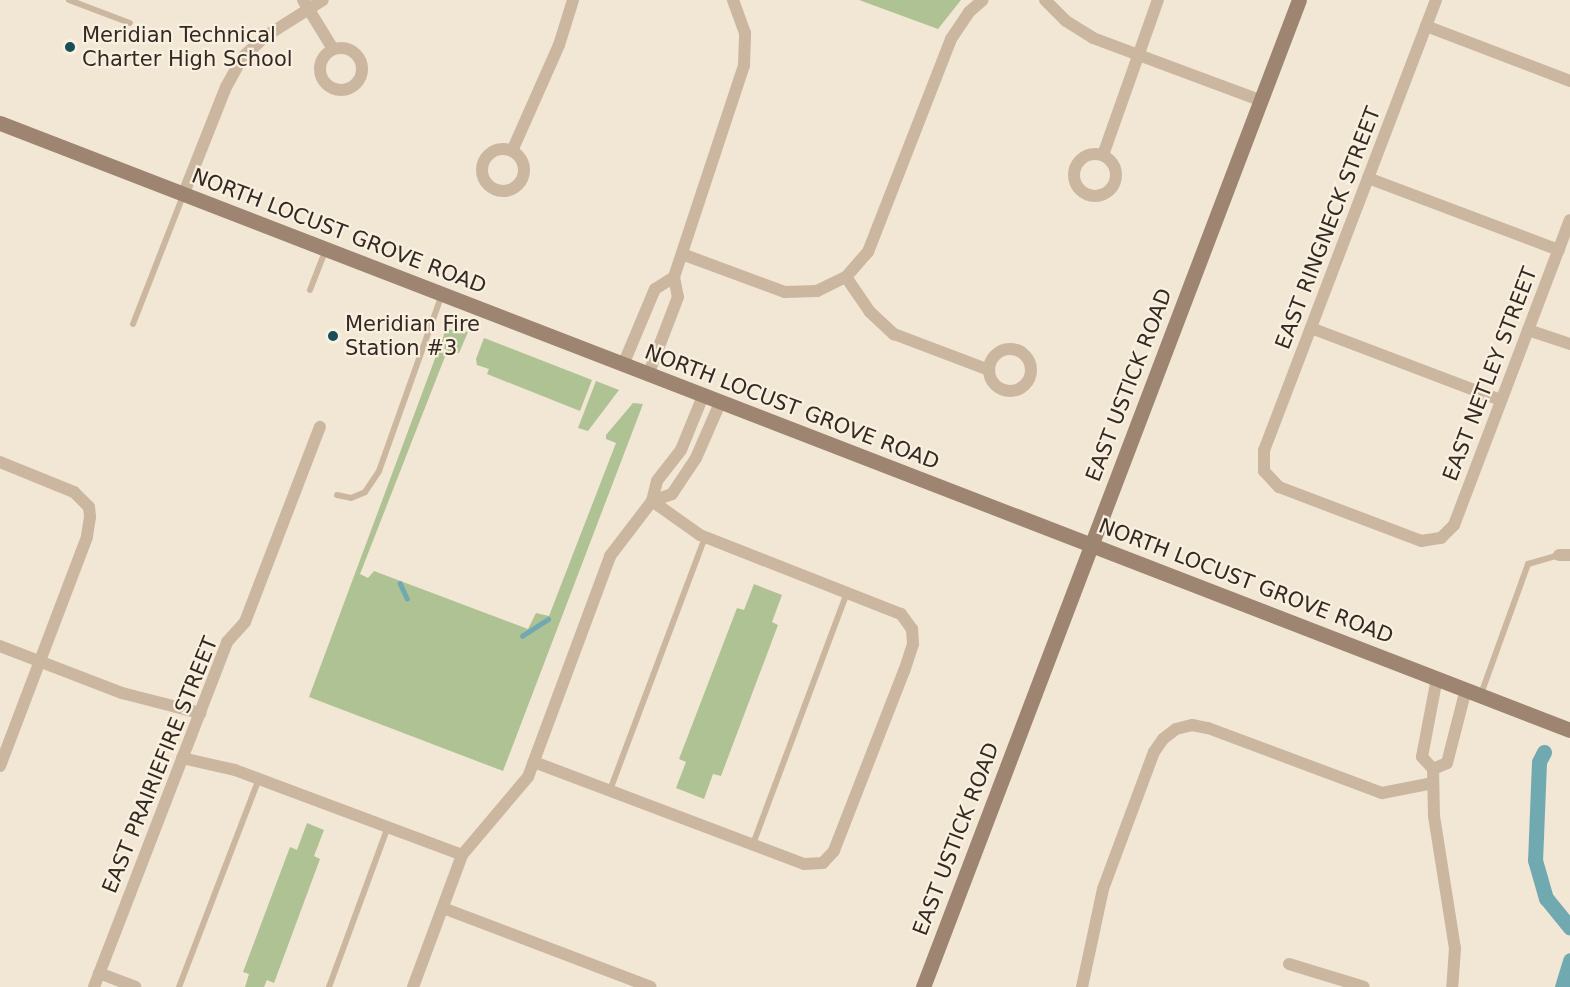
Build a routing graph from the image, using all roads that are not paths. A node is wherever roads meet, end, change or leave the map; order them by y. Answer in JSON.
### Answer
{"nodes":[{"id":1,"x":69,"y":0,"type":"edge"},
{"id":2,"x":323,"y":0,"type":"edge"},
{"id":3,"x":573,"y":0,"type":"edge"},
{"id":4,"x":983,"y":0,"type":"edge"},
{"id":5,"x":1045,"y":0,"type":"edge"},
{"id":6,"x":1158,"y":0,"type":"edge"},
{"id":7,"x":1299,"y":0,"type":"edge"},
{"id":8,"x":1436,"y":0,"type":"edge"},
{"id":9,"x":734,"y":1,"type":"edge"},
{"id":10,"x":305,"y":5,"type":"edge"},
{"id":11,"x":130,"y":23,"type":"dead end"},
{"id":12,"x":1426,"y":26,"type":"junction"},
{"id":13,"x":333,"y":49,"type":"dead end"},
{"id":14,"x":1137,"y":56,"type":"junction"},
{"id":15,"x":1570,"y":81,"type":"edge"},
{"id":16,"x":1260,"y":100,"type":"junction"},
{"id":17,"x":0,"y":123,"type":"edge"},
{"id":18,"x":512,"y":151,"type":"dead end"},
{"id":19,"x":1103,"y":155,"type":"dead end"},
{"id":20,"x":1368,"y":177,"type":"junction"},
{"id":21,"x":184,"y":193,"type":"junction"},
{"id":22,"x":1570,"y":220,"type":"edge"},
{"id":23,"x":326,"y":248,"type":"junction"},
{"id":24,"x":1559,"y":250,"type":"junction"},
{"id":25,"x":682,"y":254,"type":"junction"},
{"id":26,"x":674,"y":277,"type":"junction"},
{"id":27,"x":846,"y":277,"type":"junction"},
{"id":28,"x":310,"y":290,"type":"dead end"},
{"id":29,"x":442,"y":293,"type":"junction"},
{"id":30,"x":133,"y":324,"type":"dead end"},
{"id":31,"x":1311,"y":328,"type":"junction"},
{"id":32,"x":1528,"y":330,"type":"junction"},
{"id":33,"x":1570,"y":345,"type":"edge"},
{"id":34,"x":623,"y":365,"type":"junction"},
{"id":35,"x":989,"y":370,"type":"dead end"},
{"id":36,"x":648,"y":375,"type":"junction"},
{"id":37,"x":703,"y":396,"type":"junction"},
{"id":38,"x":1501,"y":400,"type":"junction"},
{"id":39,"x":720,"y":403,"type":"junction"},
{"id":40,"x":320,"y":427,"type":"dead end"},
{"id":41,"x":0,"y":462,"type":"edge"},
{"id":42,"x":337,"y":495,"type":"dead end"},
{"id":43,"x":652,"y":501,"type":"junction"},
{"id":44,"x":705,"y":537,"type":"junction"},
{"id":45,"x":1441,"y":538,"type":"joint"},
{"id":46,"x":1091,"y":543,"type":"junction"},
{"id":47,"x":1565,"y":555,"type":"edge"},
{"id":48,"x":847,"y":593,"type":"junction"},
{"id":49,"x":0,"y":646,"type":"edge"},
{"id":50,"x":39,"y":661,"type":"junction"},
{"id":51,"x":1437,"y":678,"type":"junction"},
{"id":52,"x":1473,"y":692,"type":"junction"},
{"id":53,"x":200,"y":713,"type":"junction"},
{"id":54,"x":1570,"y":730,"type":"edge"},
{"id":55,"x":182,"y":758,"type":"junction"},
{"id":56,"x":534,"y":762,"type":"junction"},
{"id":57,"x":0,"y":766,"type":"edge"},
{"id":58,"x":1433,"y":769,"type":"junction"},
{"id":59,"x":259,"y":778,"type":"junction"},
{"id":60,"x":1432,"y":783,"type":"junction"},
{"id":61,"x":610,"y":791,"type":"junction"},
{"id":62,"x":388,"y":827,"type":"junction"},
{"id":63,"x":752,"y":845,"type":"junction"},
{"id":64,"x":462,"y":855,"type":"junction"},
{"id":65,"x":443,"y":908,"type":"junction"},
{"id":66,"x":1289,"y":964,"type":"dead end"},
{"id":67,"x":99,"y":973,"type":"junction"},
{"id":68,"x":94,"y":987,"type":"edge"},
{"id":69,"x":135,"y":987,"type":"edge"},
{"id":70,"x":179,"y":987,"type":"edge"},
{"id":71,"x":329,"y":987,"type":"edge"},
{"id":72,"x":413,"y":987,"type":"edge"},
{"id":73,"x":651,"y":987,"type":"edge"},
{"id":74,"x":923,"y":987,"type":"edge"},
{"id":75,"x":1082,"y":987,"type":"edge"},
{"id":76,"x":1364,"y":987,"type":"edge"},
{"id":77,"x":1452,"y":987,"type":"edge"}],
"edges":[{"from":1,"to":11,"type":"lane"},
{"from":2,"to":10,"type":"street"},
{"from":3,"to":18,"type":"street"},
{"from":4,"to":27,"type":"street"},
{"from":5,"to":14,"type":"street"},
{"from":6,"to":14,"type":"street"},
{"from":7,"to":16,"type":"main road","name":"EAST USTICK ROAD"},
{"from":8,"to":12,"type":"street","name":"EAST RINGNECK STREET"},
{"from":9,"to":25,"type":"street"},
{"from":10,"to":13,"type":"street"},
{"from":10,"to":21,"type":"street"},
{"from":12,"to":15,"type":"street"},
{"from":12,"to":20,"type":"street","name":"EAST RINGNECK STREET"},
{"from":14,"to":16,"type":"street"},
{"from":14,"to":19,"type":"street"},
{"from":16,"to":46,"type":"main road","name":"EAST USTICK ROAD"},
{"from":17,"to":21,"type":"main road","name":"NORTH LOCUST GROVE ROAD"},
{"from":20,"to":24,"type":"street"},
{"from":20,"to":31,"type":"street","name":"EAST RINGNECK STREET"},
{"from":21,"to":23,"type":"main road","name":"NORTH LOCUST GROVE ROAD"},
{"from":21,"to":30,"type":"lane"},
{"from":22,"to":24,"type":"street","name":"EAST NETLEY STREET"},
{"from":23,"to":28,"type":"lane"},
{"from":23,"to":29,"type":"main road","name":"NORTH LOCUST GROVE ROAD"},
{"from":24,"to":32,"type":"street","name":"EAST NETLEY STREET"},
{"from":25,"to":26,"type":"street"},
{"from":25,"to":27,"type":"street"},
{"from":26,"to":34,"type":"street"},
{"from":26,"to":36,"type":"street"},
{"from":27,"to":35,"type":"street"},
{"from":29,"to":34,"type":"main road","name":"NORTH LOCUST GROVE ROAD"},
{"from":29,"to":42,"type":"lane"},
{"from":31,"to":38,"type":"street"},
{"from":31,"to":45,"type":"street","name":"EAST RINGNECK STREET"},
{"from":32,"to":33,"type":"street"},
{"from":32,"to":38,"type":"street","name":"EAST NETLEY STREET"},
{"from":34,"to":36,"type":"main road","name":"NORTH LOCUST GROVE ROAD"},
{"from":36,"to":37,"type":"main road","name":"NORTH LOCUST GROVE ROAD"},
{"from":37,"to":39,"type":"main road","name":"NORTH LOCUST GROVE ROAD"},
{"from":37,"to":43,"type":"street"},
{"from":38,"to":45,"type":"street","name":"EAST NETLEY STREET"},
{"from":39,"to":43,"type":"street"},
{"from":39,"to":46,"type":"main road","name":"NORTH LOCUST GROVE ROAD"},
{"from":40,"to":53,"type":"street","name":"EAST PRAIRIEFIRE STREET"},
{"from":41,"to":50,"type":"street"},
{"from":43,"to":44,"type":"street"},
{"from":43,"to":56,"type":"street"},
{"from":44,"to":48,"type":"street"},
{"from":44,"to":61,"type":"lane"},
{"from":46,"to":51,"type":"main road","name":"NORTH LOCUST GROVE ROAD"},
{"from":46,"to":74,"type":"main road","name":"EAST USTICK ROAD"},
{"from":47,"to":52,"type":"lane"},
{"from":48,"to":63,"type":"lane"},
{"from":48,"to":63,"type":"street"},
{"from":49,"to":50,"type":"street"},
{"from":50,"to":53,"type":"street"},
{"from":50,"to":57,"type":"street"},
{"from":51,"to":52,"type":"main road","name":"NORTH LOCUST GROVE ROAD"},
{"from":51,"to":58,"type":"street"},
{"from":52,"to":54,"type":"main road","name":"NORTH LOCUST GROVE ROAD"},
{"from":52,"to":58,"type":"street"},
{"from":53,"to":55,"type":"street","name":"EAST PRAIRIEFIRE STREET"},
{"from":55,"to":59,"type":"street"},
{"from":55,"to":67,"type":"street","name":"EAST PRAIRIEFIRE STREET"},
{"from":56,"to":61,"type":"street"},
{"from":56,"to":64,"type":"street"},
{"from":58,"to":60,"type":"street"},
{"from":59,"to":62,"type":"street"},
{"from":59,"to":70,"type":"lane"},
{"from":60,"to":75,"type":"street"},
{"from":60,"to":77,"type":"street"},
{"from":61,"to":63,"type":"street"},
{"from":62,"to":64,"type":"street"},
{"from":62,"to":71,"type":"lane"},
{"from":64,"to":65,"type":"street"},
{"from":65,"to":72,"type":"street"},
{"from":65,"to":73,"type":"street"},
{"from":66,"to":76,"type":"street"},
{"from":67,"to":68,"type":"street","name":"EAST PRAIRIEFIRE STREET"},
{"from":67,"to":69,"type":"street"}]}
